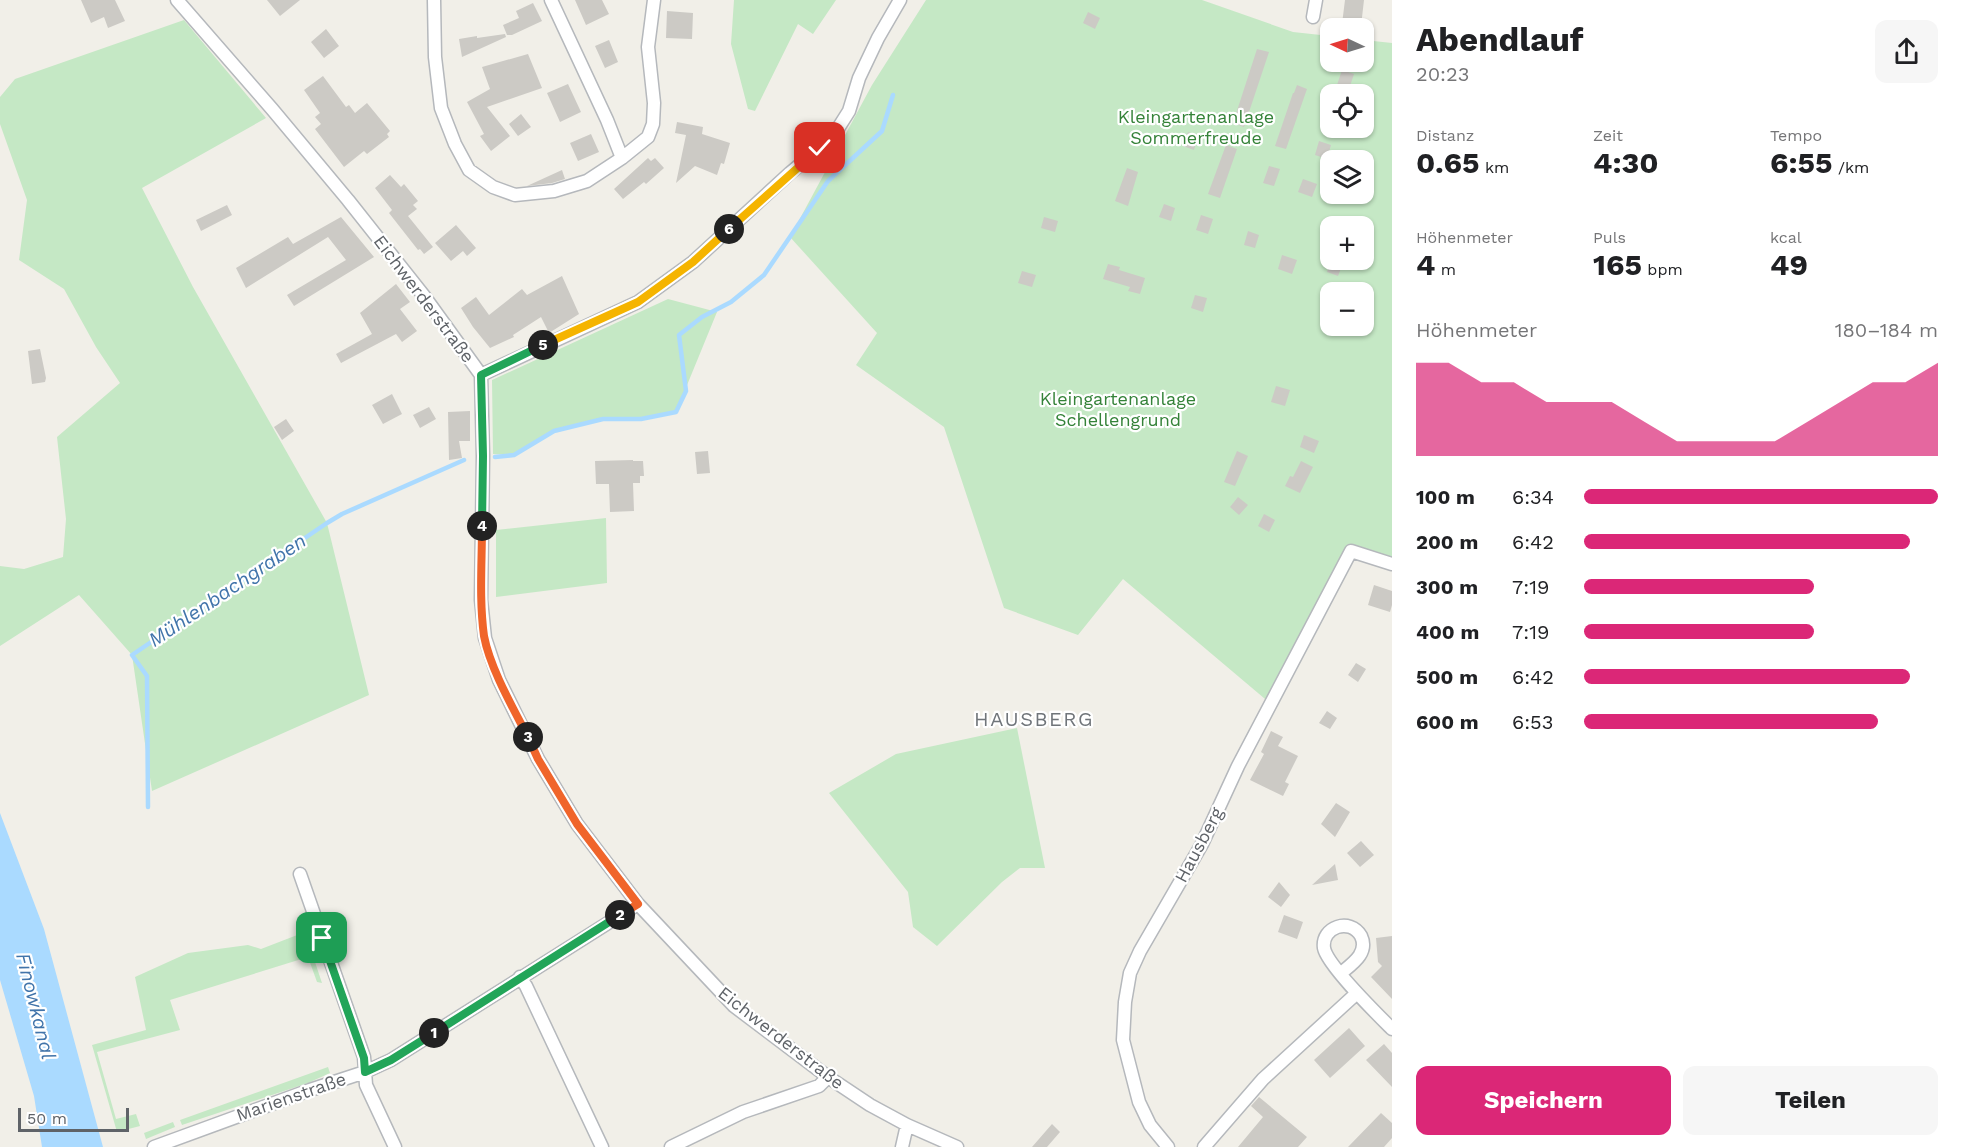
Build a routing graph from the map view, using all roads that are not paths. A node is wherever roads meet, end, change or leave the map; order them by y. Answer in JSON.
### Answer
{"nodes":[{"id":1,"x":177,"y":0,"type":"edge"},
{"id":2,"x":434,"y":0,"type":"edge"},
{"id":3,"x":551,"y":0,"type":"edge"},
{"id":4,"x":654,"y":0,"type":"edge"},
{"id":5,"x":900,"y":0,"type":"edge"},
{"id":6,"x":1316,"y":0,"type":"edge"},
{"id":7,"x":1313,"y":17,"type":"dead end"},
{"id":8,"x":622,"y":158,"type":"junction"},
{"id":9,"x":481,"y":375,"type":"junction"},
{"id":10,"x":1392,"y":564,"type":"edge"},
{"id":11,"x":300,"y":874,"type":"dead end"},
{"id":12,"x":638,"y":904,"type":"junction"},
{"id":13,"x":1341,"y":973,"type":"dead end"},
{"id":14,"x":520,"y":977,"type":"junction"},
{"id":15,"x":1358,"y":993,"type":"junction"},
{"id":16,"x":1392,"y":1029,"type":"edge"},
{"id":17,"x":365,"y":1072,"type":"junction"},
{"id":18,"x":828,"y":1077,"type":"junction"},
{"id":19,"x":907,"y":1125,"type":"junction"},
{"id":20,"x":154,"y":1147,"type":"edge"},
{"id":21,"x":395,"y":1147,"type":"edge"},
{"id":22,"x":602,"y":1147,"type":"edge"},
{"id":23,"x":671,"y":1147,"type":"edge"},
{"id":24,"x":902,"y":1147,"type":"edge"},
{"id":25,"x":957,"y":1147,"type":"edge"},
{"id":26,"x":1168,"y":1147,"type":"edge"},
{"id":27,"x":1204,"y":1147,"type":"edge"}],
"edges":[{"from":1,"to":9,"type":"street","name":"Eichwerderstraße"},
{"from":2,"to":8,"type":"street"},
{"from":3,"to":8,"type":"street"},
{"from":4,"to":8,"type":"street"},
{"from":5,"to":9,"type":"street"},
{"from":6,"to":7,"type":"street"},
{"from":9,"to":12,"type":"street","name":"Eichwerderstraße"},
{"from":10,"to":26,"type":"street","name":"Hausberg"},
{"from":11,"to":17,"type":"street"},
{"from":12,"to":14,"type":"street","name":"Marienstraße"},
{"from":12,"to":18,"type":"street","name":"Eichwerderstraße"},
{"from":13,"to":15,"type":"street"},
{"from":14,"to":17,"type":"street","name":"Marienstraße"},
{"from":14,"to":22,"type":"street"},
{"from":15,"to":16,"type":"street"},
{"from":15,"to":27,"type":"street"},
{"from":17,"to":20,"type":"street","name":"Marienstraße"},
{"from":17,"to":21,"type":"street"},
{"from":18,"to":19,"type":"street","name":"Eichwerderstraße"},
{"from":18,"to":23,"type":"street"},
{"from":19,"to":24,"type":"street"},
{"from":19,"to":25,"type":"street","name":"Eichwerderstraße"}]}
